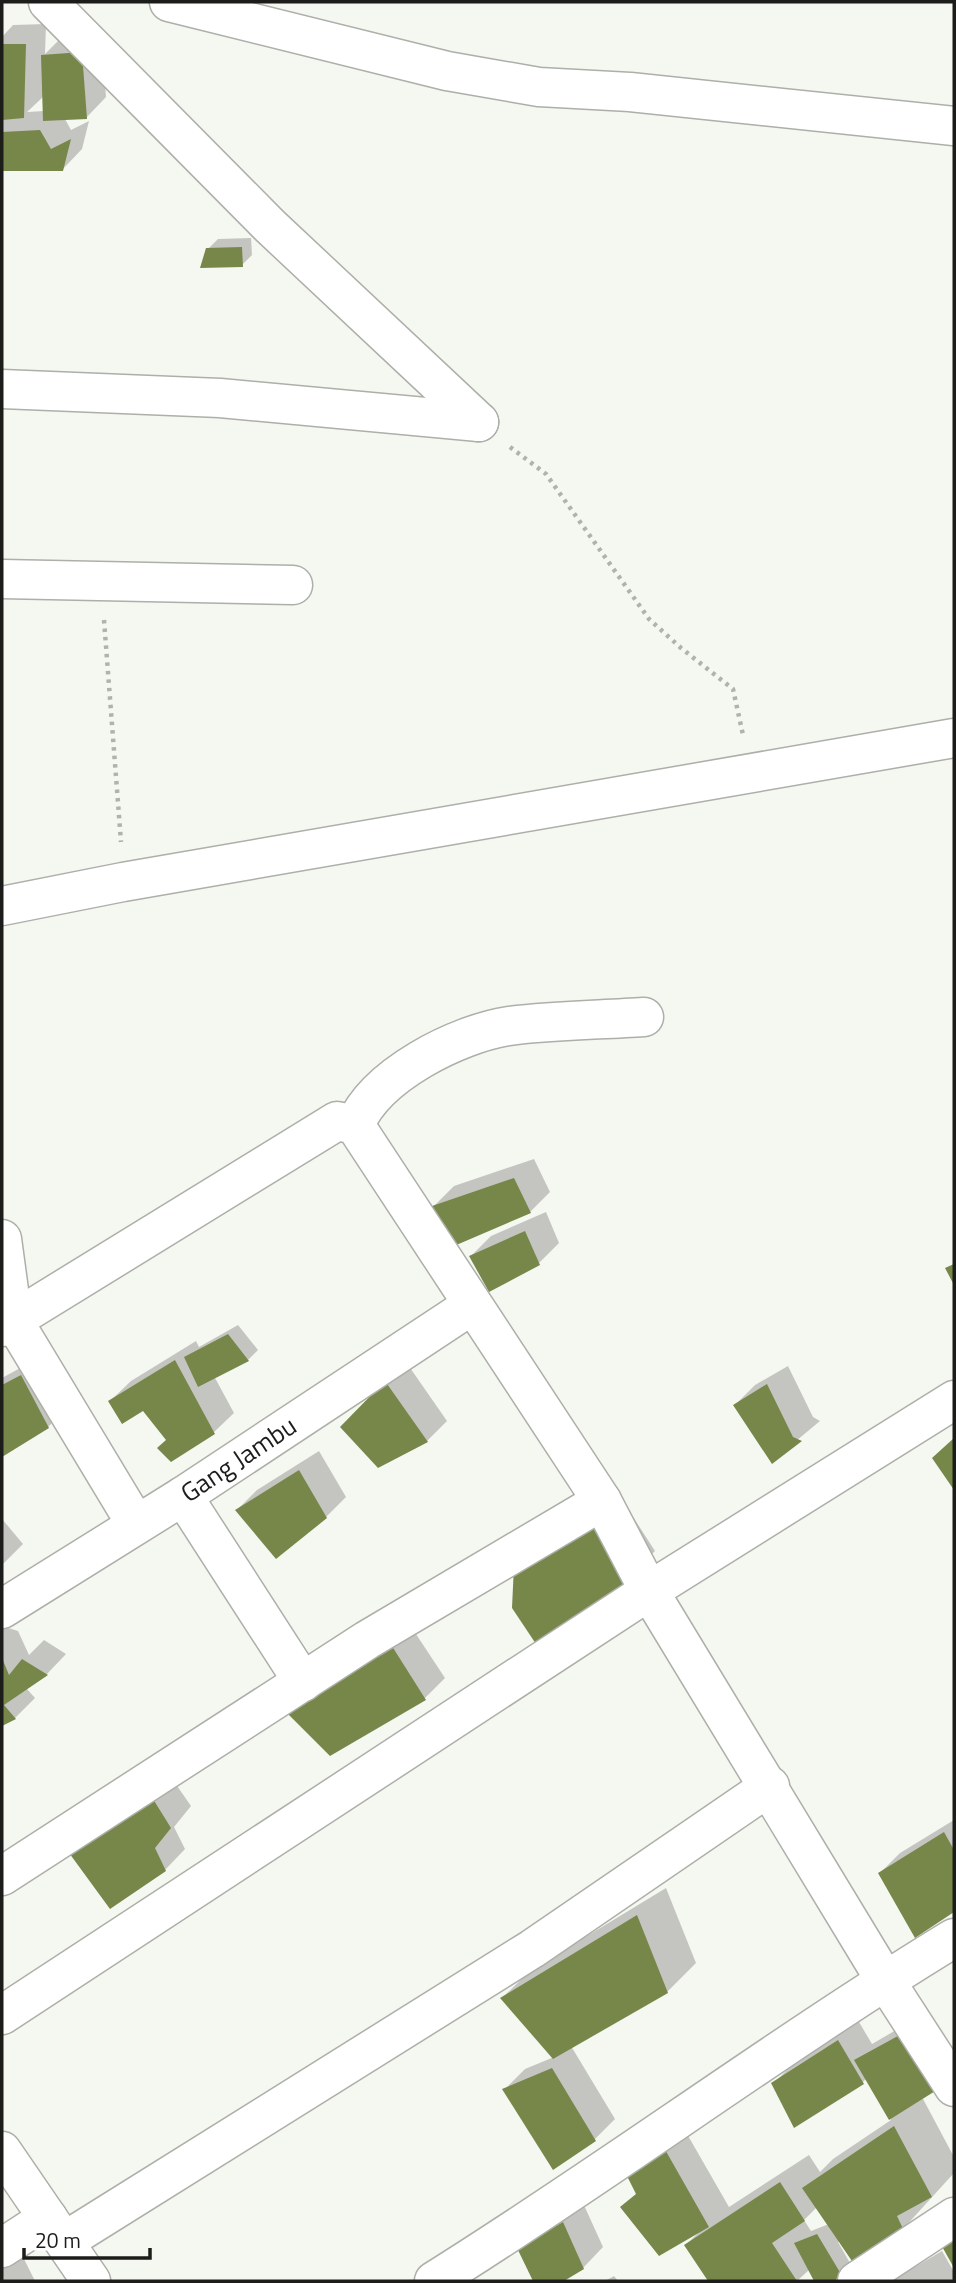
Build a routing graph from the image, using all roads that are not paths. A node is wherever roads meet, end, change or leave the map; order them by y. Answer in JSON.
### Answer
{"nodes":[{"id":1,"x":48,"y":2,"type":"edge"},
{"id":2,"x":169,"y":2,"type":"edge"},
{"id":3,"x":954,"y":126,"type":"edge"},
{"id":4,"x":2,"y":389,"type":"edge"},
{"id":5,"x":2,"y":579,"type":"edge"},
{"id":6,"x":293,"y":585,"type":"dead end"},
{"id":7,"x":954,"y":738,"type":"edge"},
{"id":8,"x":2,"y":906,"type":"edge"},
{"id":9,"x":644,"y":1017,"type":"dead end"},
{"id":10,"x":355,"y":1125,"type":"junction"},
{"id":11,"x":2,"y":1240,"type":"edge"},
{"id":12,"x":472,"y":1305,"type":"junction"},
{"id":13,"x":7,"y":1324,"type":"edge"},
{"id":14,"x":954,"y":1399,"type":"edge"},
{"id":15,"x":183,"y":1496,"type":"junction"},
{"id":16,"x":602,"y":1501,"type":"junction"},
{"id":17,"x":136,"y":1524,"type":"junction"},
{"id":18,"x":649,"y":1591,"type":"junction"},
{"id":19,"x":2,"y":1609,"type":"edge"},
{"id":20,"x":303,"y":1682,"type":"junction"},
{"id":21,"x":770,"y":1786,"type":"junction"},
{"id":22,"x":2,"y":1876,"type":"edge"},
{"id":23,"x":954,"y":1938,"type":"edge"},
{"id":24,"x":885,"y":1980,"type":"junction"},
{"id":25,"x":2,"y":2015,"type":"edge"},
{"id":26,"x":954,"y":2087,"type":"edge"},
{"id":27,"x":2,"y":2151,"type":"edge"},
{"id":28,"x":954,"y":2217,"type":"edge"},
{"id":29,"x":56,"y":2229,"type":"junction"},
{"id":30,"x":2,"y":2248,"type":"edge"},
{"id":31,"x":92,"y":2281,"type":"edge"},
{"id":32,"x":434,"y":2281,"type":"edge"},
{"id":33,"x":857,"y":2281,"type":"edge"}],
"edges":[{"from":1,"to":4,"type":"street"},
{"from":2,"to":3,"type":"street"},
{"from":5,"to":6,"type":"street"},
{"from":7,"to":8,"type":"street"},
{"from":9,"to":10,"type":"street"},
{"from":10,"to":12,"type":"street"},
{"from":10,"to":13,"type":"street"},
{"from":11,"to":13,"type":"street"},
{"from":12,"to":15,"type":"street","name":"Gang Jambu"},
{"from":12,"to":16,"type":"street"},
{"from":13,"to":17,"type":"street"},
{"from":14,"to":18,"type":"street"},
{"from":15,"to":17,"type":"street","name":"Gang Jambu"},
{"from":15,"to":20,"type":"street"},
{"from":16,"to":18,"type":"street"},
{"from":16,"to":20,"type":"street"},
{"from":17,"to":19,"type":"street","name":"Gang Jambu"},
{"from":18,"to":21,"type":"street"},
{"from":18,"to":25,"type":"street"},
{"from":20,"to":22,"type":"street"},
{"from":21,"to":24,"type":"street"},
{"from":21,"to":29,"type":"street"},
{"from":23,"to":24,"type":"street"},
{"from":24,"to":26,"type":"street"},
{"from":24,"to":32,"type":"street"},
{"from":27,"to":29,"type":"street"},
{"from":28,"to":33,"type":"street"},
{"from":29,"to":30,"type":"street"},
{"from":29,"to":31,"type":"street"}]}
